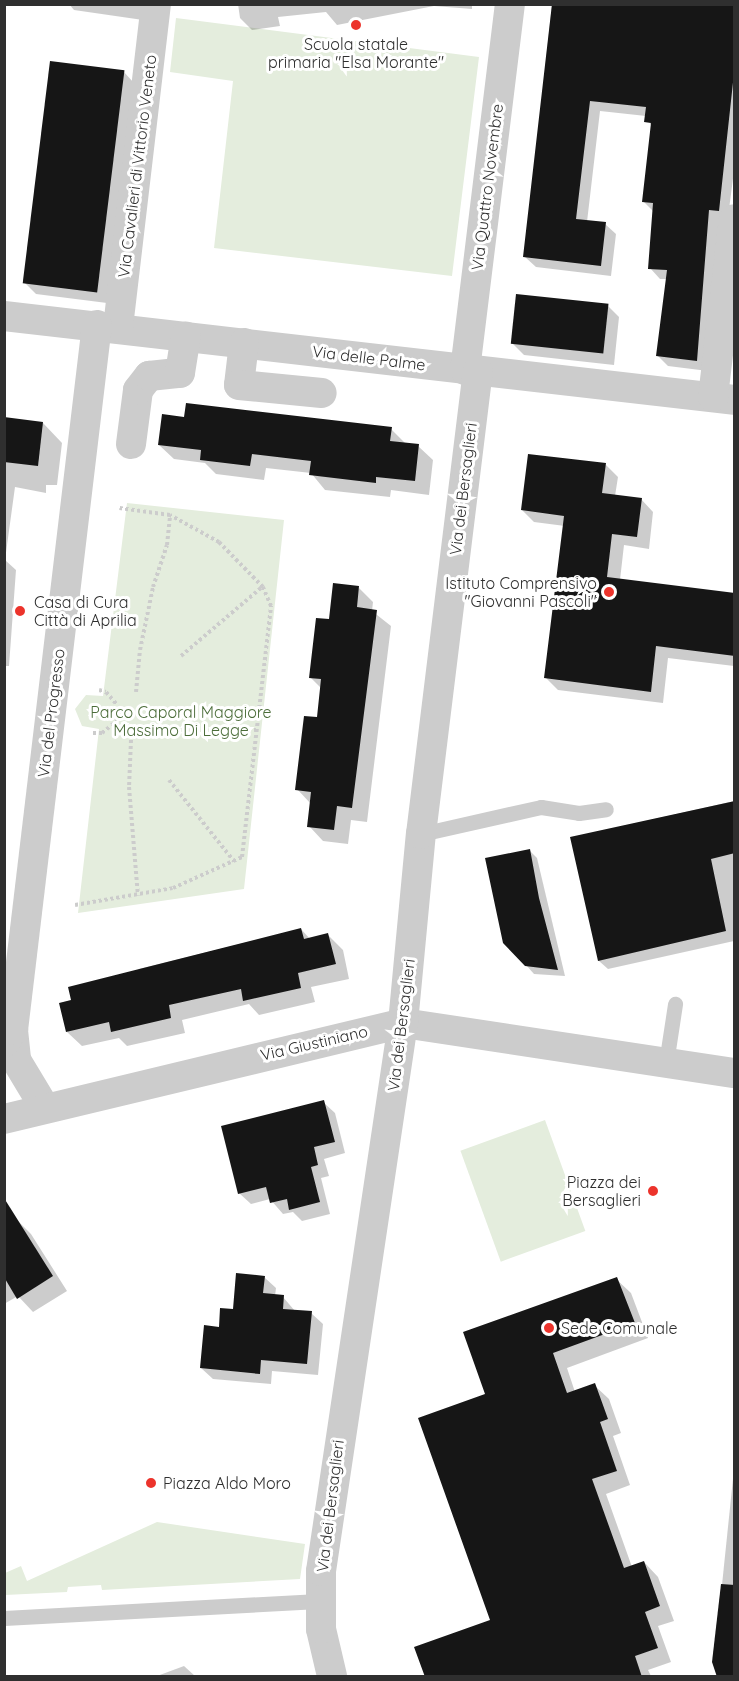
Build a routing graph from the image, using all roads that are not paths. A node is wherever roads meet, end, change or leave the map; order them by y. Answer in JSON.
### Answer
{"nodes":[{"id":1,"x":156,"y":4,"type":"edge"},
{"id":2,"x":510,"y":4,"type":"edge"},
{"id":3,"x":735,"y":219,"type":"edge"},
{"id":4,"x":4,"y":316,"type":"edge"},
{"id":5,"x":108,"y":326,"type":"junction"},
{"id":6,"x":186,"y":336,"type":"junction"},
{"id":7,"x":244,"y":343,"type":"junction"},
{"id":8,"x":466,"y":370,"type":"junction"},
{"id":9,"x":322,"y":393,"type":"dead end"},
{"id":10,"x":724,"y":398,"type":"edge"},
{"id":11,"x":130,"y":444,"type":"dead end"},
{"id":12,"x":606,"y":809,"type":"dead end"},
{"id":13,"x":421,"y":834,"type":"junction"},
{"id":14,"x":675,"y":1004,"type":"dead end"},
{"id":15,"x":403,"y":1023,"type":"junction"},
{"id":16,"x":9,"y":1036,"type":"edge"},
{"id":17,"x":666,"y":1063,"type":"junction"},
{"id":18,"x":735,"y":1073,"type":"edge"},
{"id":19,"x":45,"y":1108,"type":"junction"},
{"id":20,"x":4,"y":1119,"type":"edge"},
{"id":21,"x":319,"y":1601,"type":"junction"},
{"id":22,"x":4,"y":1618,"type":"edge"},
{"id":23,"x":332,"y":1677,"type":"edge"}],
"edges":[{"from":1,"to":5,"type":"street","name":"Via Cavalieri di Vittorio Veneto"},
{"from":2,"to":8,"type":"street","name":"Via Quattro Novembre"},
{"from":3,"to":10,"type":"street"},
{"from":4,"to":5,"type":"street","name":"Via delle Palme"},
{"from":5,"to":6,"type":"street","name":"Via delle Palme"},
{"from":5,"to":16,"type":"street","name":"Via del Progresso"},
{"from":6,"to":7,"type":"street","name":"Via delle Palme"},
{"from":6,"to":11,"type":"street"},
{"from":7,"to":8,"type":"street","name":"Via delle Palme"},
{"from":7,"to":9,"type":"street"},
{"from":8,"to":10,"type":"street","name":"Via delle Palme"},
{"from":8,"to":13,"type":"street","name":"Via dei Bersaglieri"},
{"from":12,"to":13,"type":"lane"},
{"from":13,"to":15,"type":"street","name":"Via dei Bersaglieri"},
{"from":14,"to":17,"type":"lane"},
{"from":15,"to":17,"type":"street","name":"Via Giustiniano"},
{"from":15,"to":19,"type":"street","name":"Via Giustiniano"},
{"from":15,"to":21,"type":"street","name":"Via dei Bersaglieri"},
{"from":16,"to":19,"type":"street","name":"Via del Progresso"},
{"from":17,"to":18,"type":"street","name":"Via Giustiniano"},
{"from":19,"to":20,"type":"street","name":"Via Giustiniano"},
{"from":21,"to":22,"type":"lane"},
{"from":21,"to":23,"type":"street","name":"Via dei Bersaglieri"}]}
